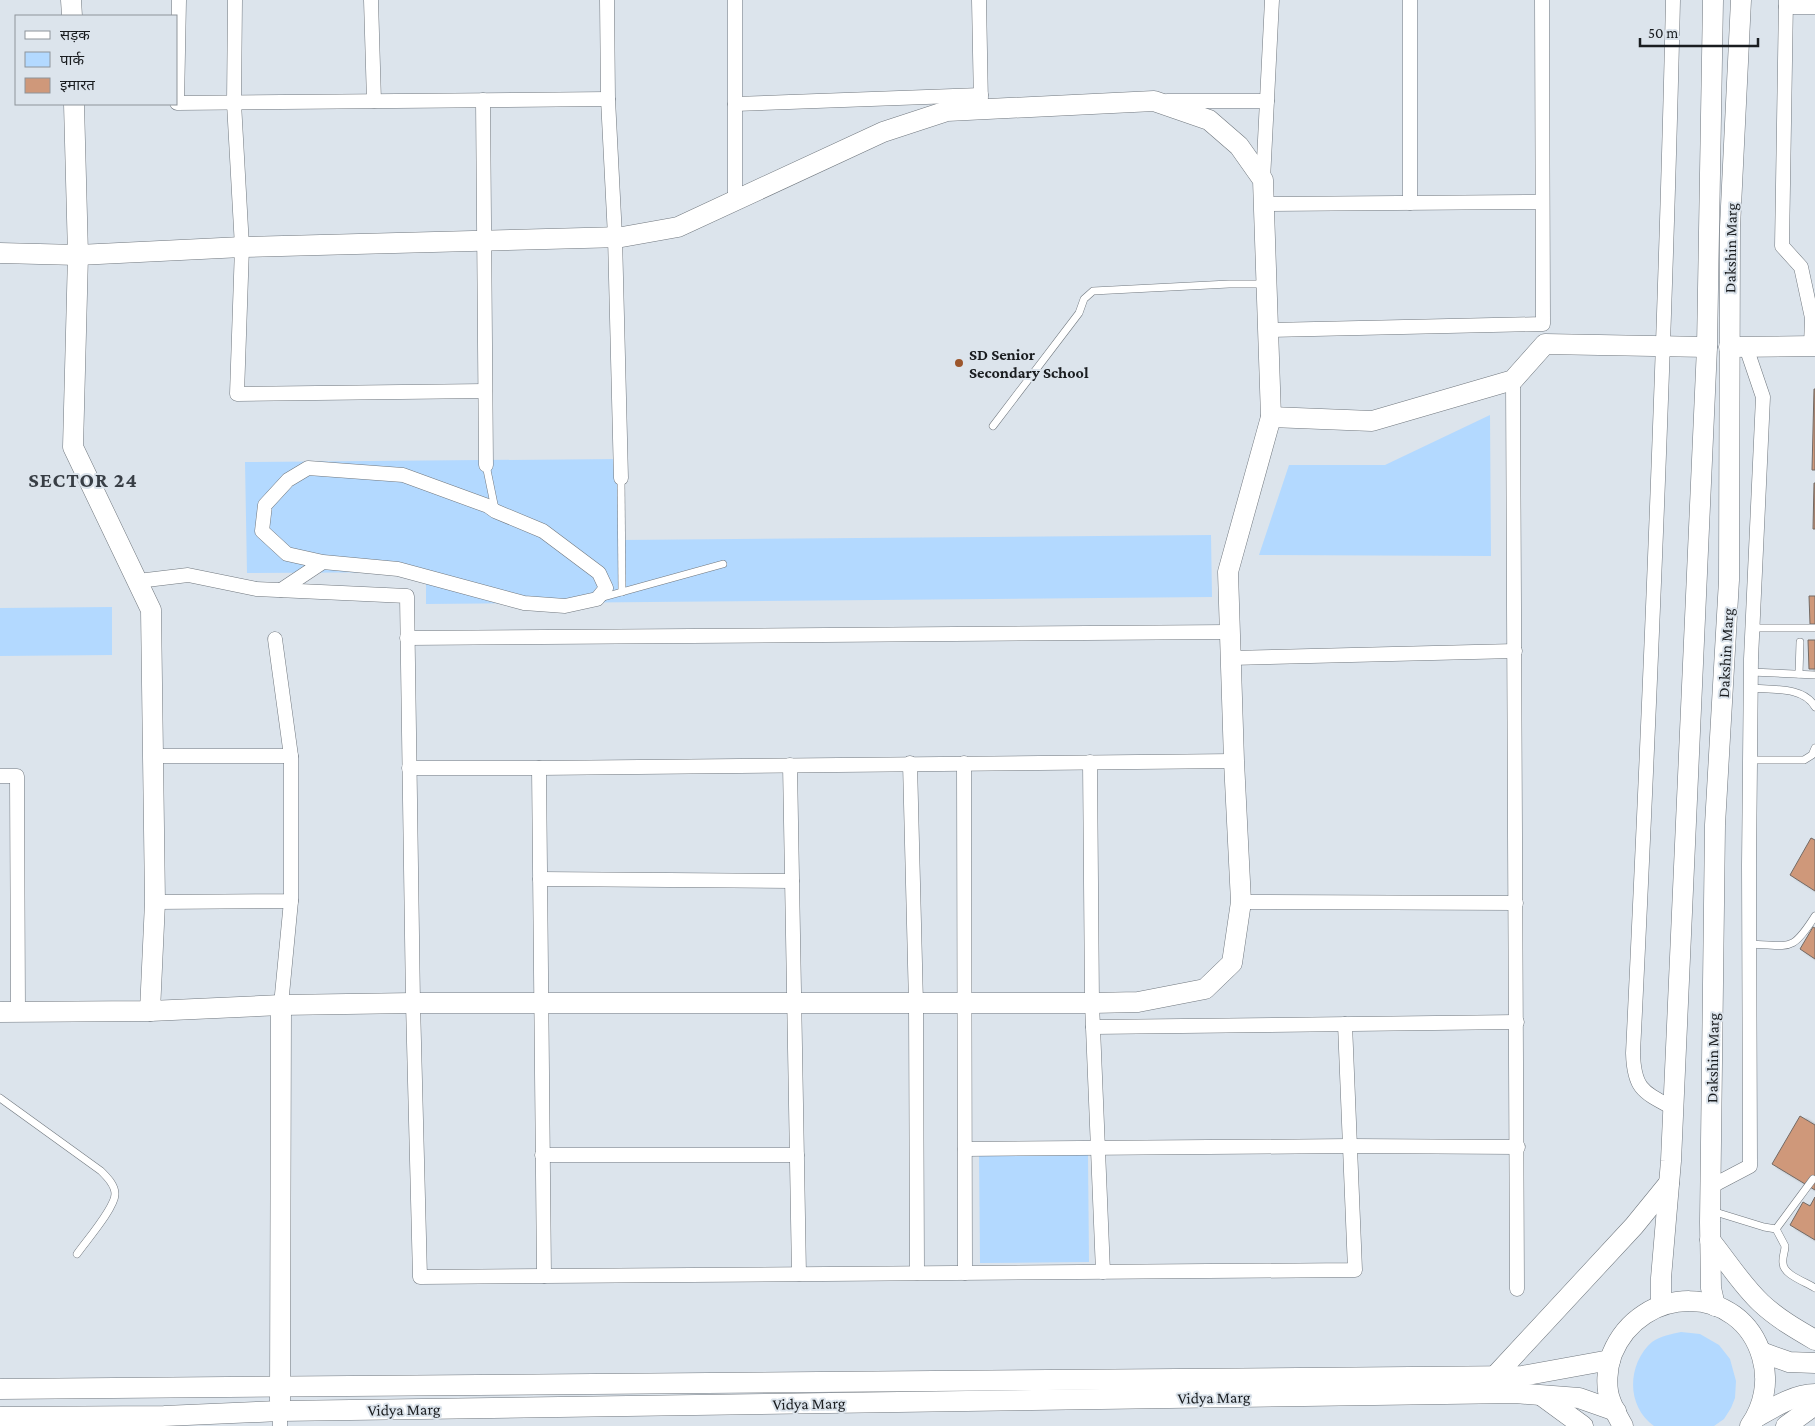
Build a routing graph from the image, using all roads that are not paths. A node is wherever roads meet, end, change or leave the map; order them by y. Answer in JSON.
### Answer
{"nodes":[{"id":1,"x":71,"y":0,"type":"edge"},
{"id":2,"x":179,"y":0,"type":"edge"},
{"id":3,"x":235,"y":0,"type":"edge"},
{"id":4,"x":371,"y":0,"type":"edge"},
{"id":5,"x":607,"y":0,"type":"edge"},
{"id":6,"x":735,"y":0,"type":"edge"},
{"id":7,"x":978,"y":0,"type":"edge"},
{"id":8,"x":1272,"y":0,"type":"edge"},
{"id":9,"x":1410,"y":0,"type":"edge"},
{"id":10,"x":1542,"y":0,"type":"edge"},
{"id":11,"x":1673,"y":0,"type":"edge"},
{"id":12,"x":1713,"y":0,"type":"edge"},
{"id":13,"x":1742,"y":0,"type":"edge"},
{"id":14,"x":1786,"y":4,"type":"edge"},
{"id":15,"x":1815,"y":8,"type":"edge"},
{"id":16,"x":72,"y":15,"type":"edge"},
{"id":17,"x":178,"y":52,"type":"edge"},
{"id":18,"x":608,"y":99,"type":"junction"},
{"id":19,"x":483,"y":100,"type":"junction"},
{"id":20,"x":374,"y":101,"type":"junction"},
{"id":21,"x":1154,"y":101,"type":"junction"},
{"id":22,"x":1267,"y":101,"type":"junction"},
{"id":23,"x":234,"y":102,"type":"junction"},
{"id":24,"x":981,"y":102,"type":"junction"},
{"id":25,"x":178,"y":103,"type":"edge"},
{"id":26,"x":735,"y":104,"type":"junction"},
{"id":27,"x":74,"y":105,"type":"edge"},
{"id":28,"x":1262,"y":180,"type":"junction"},
{"id":29,"x":735,"y":201,"type":"junction"},
{"id":30,"x":1542,"y":202,"type":"junction"},
{"id":31,"x":1410,"y":203,"type":"junction"},
{"id":32,"x":1264,"y":204,"type":"junction"},
{"id":33,"x":615,"y":237,"type":"junction"},
{"id":34,"x":484,"y":240,"type":"junction"},
{"id":35,"x":242,"y":248,"type":"junction"},
{"id":36,"x":0,"y":253,"type":"edge"},
{"id":37,"x":78,"y":255,"type":"junction"},
{"id":38,"x":1266,"y":284,"type":"junction"},
{"id":39,"x":1543,"y":324,"type":"junction"},
{"id":40,"x":1268,"y":330,"type":"junction"},
{"id":41,"x":1545,"y":344,"type":"junction"},
{"id":42,"x":1662,"y":346,"type":"junction"},
{"id":43,"x":1813,"y":346,"type":"edge"},
{"id":44,"x":1707,"y":347,"type":"junction"},
{"id":45,"x":1738,"y":347,"type":"junction"},
{"id":46,"x":1513,"y":380,"type":"junction"},
{"id":47,"x":485,"y":391,"type":"junction"},
{"id":48,"x":1270,"y":417,"type":"junction"},
{"id":49,"x":993,"y":426,"type":"dead end"},
{"id":50,"x":486,"y":465,"type":"joint"},
{"id":51,"x":621,"y":478,"type":"joint"},
{"id":52,"x":495,"y":512,"type":"junction"},
{"id":53,"x":323,"y":562,"type":"junction"},
{"id":54,"x":723,"y":564,"type":"dead end"},
{"id":55,"x":138,"y":582,"type":"junction"},
{"id":56,"x":280,"y":590,"type":"junction"},
{"id":57,"x":622,"y":592,"type":"junction"},
{"id":58,"x":597,"y":599,"type":"junction"},
{"id":59,"x":1752,"y":628,"type":"junction"},
{"id":60,"x":1815,"y":628,"type":"edge"},
{"id":61,"x":1230,"y":632,"type":"junction"},
{"id":62,"x":408,"y":638,"type":"junction"},
{"id":63,"x":275,"y":639,"type":"dead end"},
{"id":64,"x":1800,"y":642,"type":"dead end"},
{"id":65,"x":1515,"y":650,"type":"junction"},
{"id":66,"x":1231,"y":658,"type":"junction"},
{"id":67,"x":1750,"y":672,"type":"junction"},
{"id":68,"x":1800,"y":674,"type":"junction"},
{"id":69,"x":1815,"y":675,"type":"edge"},
{"id":70,"x":1750,"y":688,"type":"junction"},
{"id":71,"x":1815,"y":707,"type":"edge"},
{"id":72,"x":1815,"y":748,"type":"edge"},
{"id":73,"x":153,"y":756,"type":"junction"},
{"id":74,"x":291,"y":756,"type":"junction"},
{"id":75,"x":1750,"y":760,"type":"junction"},
{"id":76,"x":1234,"y":761,"type":"junction"},
{"id":77,"x":1090,"y":762,"type":"junction"},
{"id":78,"x":910,"y":763,"type":"junction"},
{"id":79,"x":964,"y":763,"type":"junction"},
{"id":80,"x":790,"y":765,"type":"junction"},
{"id":81,"x":409,"y":768,"type":"junction"},
{"id":82,"x":539,"y":768,"type":"junction"},
{"id":83,"x":0,"y":776,"type":"edge"},
{"id":84,"x":540,"y":879,"type":"junction"},
{"id":85,"x":792,"y":881,"type":"junction"},
{"id":86,"x":291,"y":901,"type":"junction"},
{"id":87,"x":155,"y":902,"type":"junction"},
{"id":88,"x":1241,"y":902,"type":"junction"},
{"id":89,"x":1516,"y":903,"type":"junction"},
{"id":90,"x":1815,"y":916,"type":"edge"},
{"id":91,"x":1749,"y":944,"type":"junction"},
{"id":92,"x":413,"y":1003,"type":"junction"},
{"id":93,"x":541,"y":1004,"type":"junction"},
{"id":94,"x":795,"y":1004,"type":"junction"},
{"id":95,"x":916,"y":1004,"type":"junction"},
{"id":96,"x":965,"y":1004,"type":"junction"},
{"id":97,"x":1092,"y":1004,"type":"junction"},
{"id":98,"x":281,"y":1005,"type":"junction"},
{"id":99,"x":150,"y":1011,"type":"junction"},
{"id":100,"x":9,"y":1012,"type":"edge"},
{"id":101,"x":1517,"y":1022,"type":"junction"},
{"id":102,"x":1345,"y":1024,"type":"junction"},
{"id":103,"x":1093,"y":1027,"type":"junction"},
{"id":104,"x":0,"y":1098,"type":"edge"},
{"id":105,"x":1673,"y":1108,"type":"junction"},
{"id":106,"x":1351,"y":1146,"type":"junction"},
{"id":107,"x":1518,"y":1147,"type":"junction"},
{"id":108,"x":1099,"y":1148,"type":"junction"},
{"id":109,"x":965,"y":1149,"type":"junction"},
{"id":110,"x":542,"y":1155,"type":"junction"},
{"id":111,"x":797,"y":1155,"type":"junction"},
{"id":112,"x":1813,"y":1179,"type":"dead end"},
{"id":113,"x":1669,"y":1183,"type":"junction"},
{"id":114,"x":1710,"y":1187,"type":"junction"},
{"id":115,"x":1710,"y":1210,"type":"junction"},
{"id":116,"x":1776,"y":1229,"type":"junction"},
{"id":117,"x":1710,"y":1240,"type":"junction"},
{"id":118,"x":77,"y":1254,"type":"dead end"},
{"id":119,"x":1103,"y":1272,"type":"junction"},
{"id":120,"x":917,"y":1273,"type":"junction"},
{"id":121,"x":965,"y":1273,"type":"junction"},
{"id":122,"x":799,"y":1274,"type":"junction"},
{"id":123,"x":544,"y":1276,"type":"junction"},
{"id":124,"x":1815,"y":1288,"type":"edge"},
{"id":125,"x":1517,"y":1289,"type":"dead end"},
{"id":126,"x":1661,"y":1305,"type":"junction"},
{"id":127,"x":1715,"y":1306,"type":"junction"},
{"id":128,"x":1815,"y":1340,"type":"edge"},
{"id":129,"x":1761,"y":1352,"type":"junction"},
{"id":130,"x":1610,"y":1360,"type":"junction"},
{"id":131,"x":1815,"y":1363,"type":"edge"},
{"id":132,"x":1494,"y":1377,"type":"junction"},
{"id":133,"x":280,"y":1387,"type":"junction"},
{"id":134,"x":0,"y":1389,"type":"edge"},
{"id":135,"x":1815,"y":1394,"type":"edge"},
{"id":136,"x":1541,"y":1395,"type":"junction"},
{"id":137,"x":1815,"y":1405,"type":"edge"},
{"id":138,"x":0,"y":1418,"type":"edge"},
{"id":139,"x":280,"y":1418,"type":"edge"},
{"id":140,"x":1620,"y":1419,"type":"edge"},
{"id":141,"x":1753,"y":1421,"type":"edge"},
{"id":142,"x":1583,"y":1426,"type":"edge"},
{"id":143,"x":1786,"y":1426,"type":"edge"}],
"edges":[{"from":1,"to":16,"type":"main road"},
{"from":2,"to":17,"type":"street"},
{"from":3,"to":23,"type":"street"},
{"from":4,"to":20,"type":"street"},
{"from":5,"to":18,"type":"street"},
{"from":6,"to":26,"type":"street"},
{"from":7,"to":24,"type":"street"},
{"from":8,"to":22,"type":"street"},
{"from":9,"to":31,"type":"street"},
{"from":10,"to":30,"type":"street"},
{"from":11,"to":42,"type":"street"},
{"from":12,"to":44,"type":"main road","name":"Dakshin Marg"},
{"from":13,"to":45,"type":"main road","name":"Dakshin Marg"},
{"from":14,"to":15,"type":"street"},
{"from":14,"to":43,"type":"street"},
{"from":18,"to":19,"type":"street"},
{"from":18,"to":33,"type":"street"},
{"from":19,"to":20,"type":"street"},
{"from":19,"to":34,"type":"street"},
{"from":20,"to":23,"type":"street"},
{"from":21,"to":22,"type":"street"},
{"from":21,"to":24,"type":"main road"},
{"from":21,"to":28,"type":"main road"},
{"from":22,"to":28,"type":"street"},
{"from":23,"to":25,"type":"street"},
{"from":23,"to":35,"type":"street"},
{"from":24,"to":26,"type":"street"},
{"from":24,"to":29,"type":"main road"},
{"from":26,"to":29,"type":"street"},
{"from":27,"to":37,"type":"main road"},
{"from":28,"to":32,"type":"main road"},
{"from":29,"to":33,"type":"main road"},
{"from":30,"to":31,"type":"street"},
{"from":30,"to":39,"type":"street"},
{"from":31,"to":32,"type":"street"},
{"from":32,"to":38,"type":"main road"},
{"from":33,"to":34,"type":"main road"},
{"from":33,"to":51,"type":"street"},
{"from":34,"to":35,"type":"main road"},
{"from":34,"to":47,"type":"street"},
{"from":35,"to":37,"type":"main road"},
{"from":35,"to":47,"type":"street"},
{"from":36,"to":37,"type":"main road"},
{"from":37,"to":55,"type":"main road"},
{"from":38,"to":40,"type":"main road"},
{"from":38,"to":49,"type":"lane"},
{"from":39,"to":40,"type":"street"},
{"from":39,"to":41,"type":"street"},
{"from":40,"to":48,"type":"main road"},
{"from":41,"to":42,"type":"main road"},
{"from":41,"to":46,"type":"main road"},
{"from":42,"to":44,"type":"main road"},
{"from":42,"to":105,"type":"street"},
{"from":43,"to":45,"type":"main road"},
{"from":44,"to":105,"type":"main road","name":"Dakshin Marg"},
{"from":45,"to":59,"type":"street"},
{"from":45,"to":114,"type":"main road","name":"Dakshin Marg"},
{"from":46,"to":48,"type":"main road"},
{"from":46,"to":65,"type":"street"},
{"from":47,"to":50,"type":"street"},
{"from":48,"to":61,"type":"main road"},
{"from":50,"to":52,"type":"lane"},
{"from":51,"to":57,"type":"lane"},
{"from":52,"to":53,"type":"street"},
{"from":52,"to":58,"type":"street"},
{"from":53,"to":56,"type":"street"},
{"from":53,"to":58,"type":"street"},
{"from":54,"to":57,"type":"lane"},
{"from":55,"to":56,"type":"street"},
{"from":55,"to":73,"type":"main road"},
{"from":56,"to":62,"type":"street"},
{"from":57,"to":58,"type":"lane"},
{"from":59,"to":60,"type":"lane"},
{"from":59,"to":67,"type":"street"},
{"from":61,"to":62,"type":"street"},
{"from":61,"to":66,"type":"main road"},
{"from":62,"to":81,"type":"street"},
{"from":63,"to":74,"type":"street"},
{"from":64,"to":68,"type":"lane"},
{"from":65,"to":66,"type":"street"},
{"from":65,"to":89,"type":"street"},
{"from":66,"to":76,"type":"main road"},
{"from":67,"to":68,"type":"lane"},
{"from":67,"to":70,"type":"street"},
{"from":68,"to":69,"type":"lane"},
{"from":70,"to":71,"type":"lane"},
{"from":70,"to":75,"type":"street"},
{"from":72,"to":75,"type":"lane"},
{"from":73,"to":74,"type":"street"},
{"from":73,"to":87,"type":"main road"},
{"from":74,"to":86,"type":"street"},
{"from":75,"to":91,"type":"street"},
{"from":76,"to":77,"type":"street"},
{"from":76,"to":88,"type":"main road"},
{"from":77,"to":79,"type":"street"},
{"from":77,"to":97,"type":"street"},
{"from":78,"to":79,"type":"street"},
{"from":78,"to":80,"type":"street"},
{"from":78,"to":95,"type":"street"},
{"from":79,"to":96,"type":"street"},
{"from":80,"to":82,"type":"street"},
{"from":80,"to":85,"type":"street"},
{"from":81,"to":82,"type":"street"},
{"from":81,"to":92,"type":"street"},
{"from":82,"to":84,"type":"street"},
{"from":83,"to":100,"type":"street"},
{"from":84,"to":85,"type":"street"},
{"from":84,"to":93,"type":"street"},
{"from":85,"to":94,"type":"street"},
{"from":86,"to":87,"type":"street"},
{"from":86,"to":98,"type":"street"},
{"from":87,"to":99,"type":"main road"},
{"from":88,"to":89,"type":"street"},
{"from":88,"to":97,"type":"main road"},
{"from":89,"to":101,"type":"street"},
{"from":90,"to":91,"type":"lane"},
{"from":91,"to":114,"type":"street"},
{"from":92,"to":93,"type":"main road"},
{"from":92,"to":98,"type":"main road"},
{"from":92,"to":123,"type":"street"},
{"from":93,"to":94,"type":"main road"},
{"from":93,"to":110,"type":"street"},
{"from":94,"to":95,"type":"main road"},
{"from":94,"to":111,"type":"street"},
{"from":95,"to":96,"type":"main road"},
{"from":95,"to":120,"type":"street"},
{"from":96,"to":97,"type":"main road"},
{"from":96,"to":109,"type":"street"},
{"from":97,"to":103,"type":"street"},
{"from":98,"to":99,"type":"main road"},
{"from":98,"to":133,"type":"main road"},
{"from":99,"to":100,"type":"main road"},
{"from":101,"to":102,"type":"street"},
{"from":101,"to":107,"type":"street"},
{"from":102,"to":103,"type":"street"},
{"from":102,"to":106,"type":"street"},
{"from":103,"to":108,"type":"street"},
{"from":104,"to":118,"type":"lane"},
{"from":105,"to":113,"type":"main road","name":"Dakshin Marg"},
{"from":106,"to":107,"type":"street"},
{"from":106,"to":108,"type":"street"},
{"from":106,"to":119,"type":"street"},
{"from":107,"to":125,"type":"street"},
{"from":108,"to":109,"type":"street"},
{"from":108,"to":119,"type":"street"},
{"from":109,"to":121,"type":"street"},
{"from":110,"to":111,"type":"street"},
{"from":110,"to":123,"type":"street"},
{"from":111,"to":122,"type":"street"},
{"from":112,"to":116,"type":"lane"},
{"from":113,"to":126,"type":"main road","name":"Dakshin Marg"},
{"from":113,"to":132,"type":"main road"},
{"from":114,"to":115,"type":"main road","name":"Dakshin Marg"},
{"from":115,"to":116,"type":"lane"},
{"from":115,"to":117,"type":"main road","name":"Dakshin Marg"},
{"from":116,"to":124,"type":"lane"},
{"from":117,"to":127,"type":"main road","name":"Dakshin Marg"},
{"from":117,"to":128,"type":"main road"},
{"from":119,"to":121,"type":"street"},
{"from":120,"to":121,"type":"street"},
{"from":120,"to":122,"type":"street"},
{"from":122,"to":123,"type":"street"},
{"from":126,"to":127,"type":"main road"},
{"from":126,"to":130,"type":"main road"},
{"from":127,"to":129,"type":"main road"},
{"from":129,"to":131,"type":"main road"},
{"from":129,"to":141,"type":"main road"},
{"from":130,"to":132,"type":"main road","name":"Vidya Marg"},
{"from":130,"to":140,"type":"main road"},
{"from":132,"to":133,"type":"main road","name":"Vidya Marg"},
{"from":133,"to":134,"type":"main road","name":"Vidya Marg"},
{"from":133,"to":139,"type":"main road"},
{"from":135,"to":141,"type":"main road"},
{"from":136,"to":139,"type":"main road","name":"Vidya Marg"},
{"from":136,"to":140,"type":"main road","name":"Vidya Marg"},
{"from":136,"to":142,"type":"main road"},
{"from":137,"to":143,"type":"main road"},
{"from":138,"to":139,"type":"main road","name":"Vidya Marg"}]}
